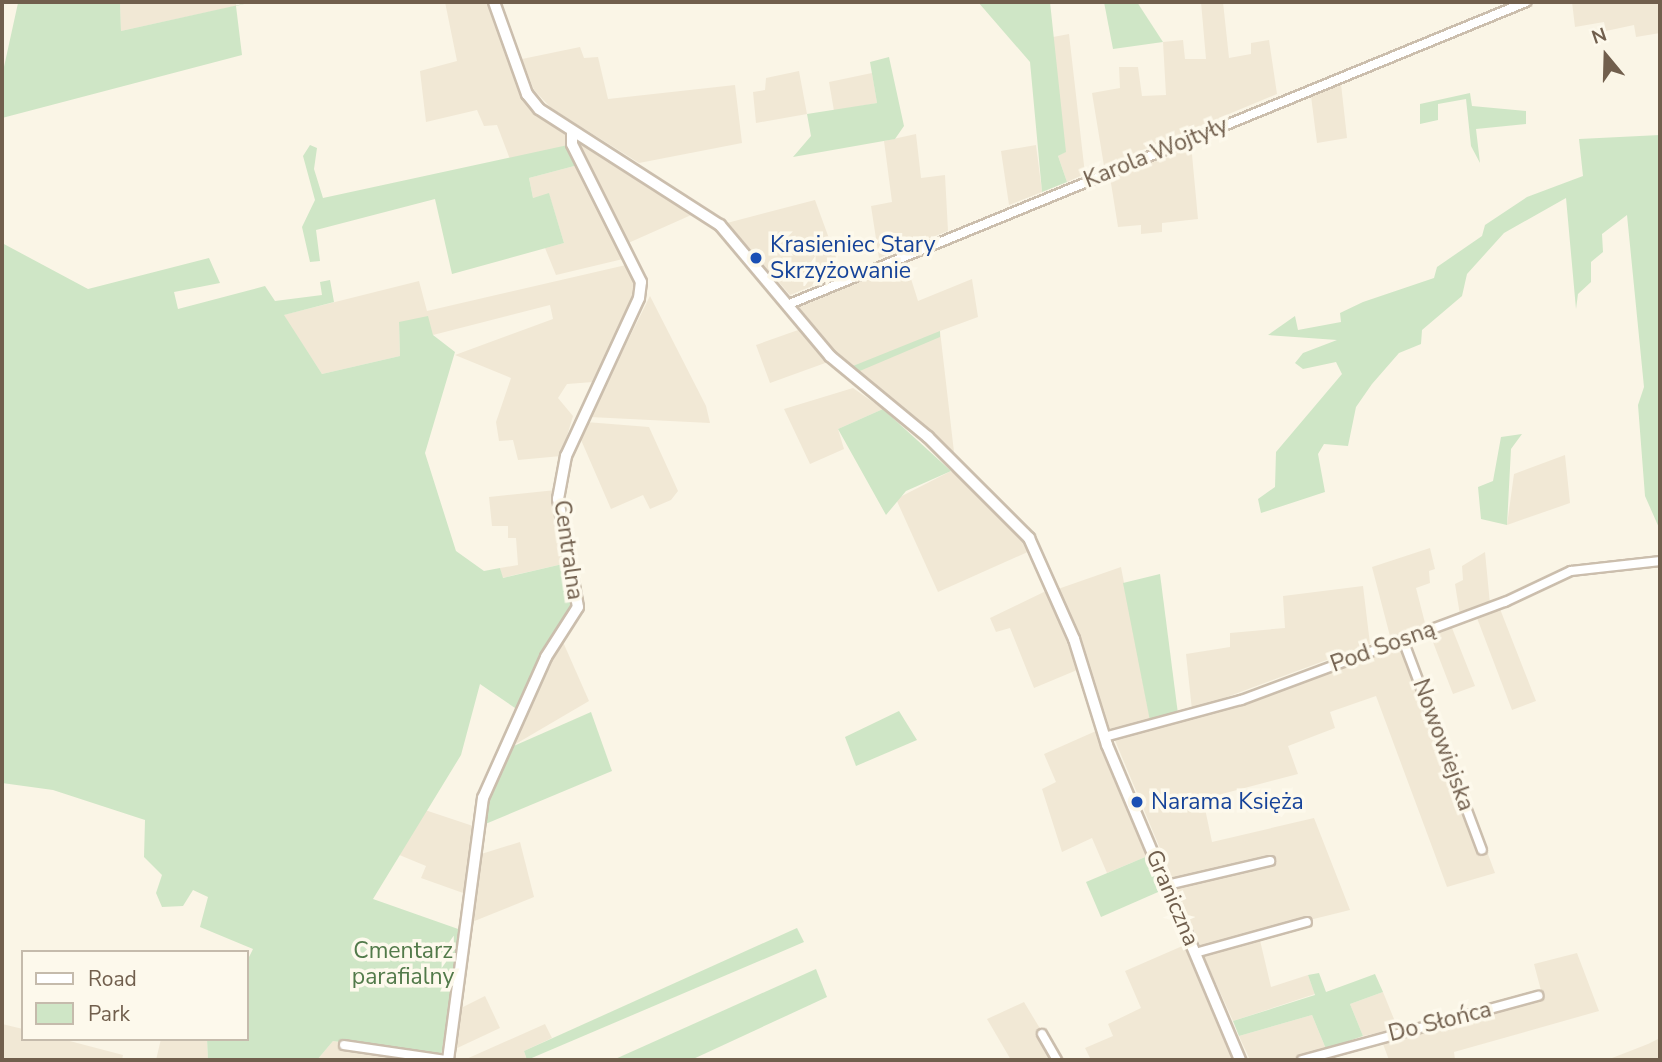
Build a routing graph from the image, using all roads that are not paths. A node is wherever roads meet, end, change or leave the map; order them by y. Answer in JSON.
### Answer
{"nodes":[{"id":1,"x":494,"y":2,"type":"edge"},
{"id":2,"x":1526,"y":2,"type":"edge"},
{"id":3,"x":572,"y":132,"type":"junction"},
{"id":4,"x":788,"y":305,"type":"junction"},
{"id":5,"x":1660,"y":561,"type":"edge"},
{"id":6,"x":1404,"y":640,"type":"junction"},
{"id":7,"x":1104,"y":737,"type":"junction"},
{"id":8,"x":1482,"y":850,"type":"dead end"},
{"id":9,"x":1270,"y":861,"type":"dead end"},
{"id":10,"x":1167,"y":885,"type":"junction"},
{"id":11,"x":1307,"y":922,"type":"dead end"},
{"id":12,"x":1195,"y":953,"type":"junction"},
{"id":13,"x":1538,"y":996,"type":"dead end"},
{"id":14,"x":1042,"y":1034,"type":"dead end"},
{"id":15,"x":344,"y":1045,"type":"dead end"},
{"id":16,"x":448,"y":1060,"type":"edge"},
{"id":17,"x":1057,"y":1060,"type":"edge"},
{"id":18,"x":1240,"y":1060,"type":"edge"},
{"id":19,"x":1302,"y":1060,"type":"edge"}],
"edges":[{"from":1,"to":3,"type":"street"},
{"from":2,"to":4,"type":"street","name":"Karola Wojtyły"},
{"from":3,"to":4,"type":"street","name":"Graniczna"},
{"from":3,"to":16,"type":"street","name":"Centralna"},
{"from":4,"to":7,"type":"street","name":"Graniczna"},
{"from":5,"to":6,"type":"street","name":"Pod Sosną"},
{"from":6,"to":7,"type":"street","name":"Pod Sosną"},
{"from":6,"to":8,"type":"street","name":"Nowowiejska"},
{"from":7,"to":10,"type":"street","name":"Graniczna"},
{"from":9,"to":10,"type":"street"},
{"from":10,"to":12,"type":"street","name":"Graniczna"},
{"from":11,"to":12,"type":"street"},
{"from":12,"to":18,"type":"street","name":"Graniczna"},
{"from":13,"to":19,"type":"street","name":"Do Słońca"},
{"from":14,"to":17,"type":"street"},
{"from":15,"to":16,"type":"street"}]}
